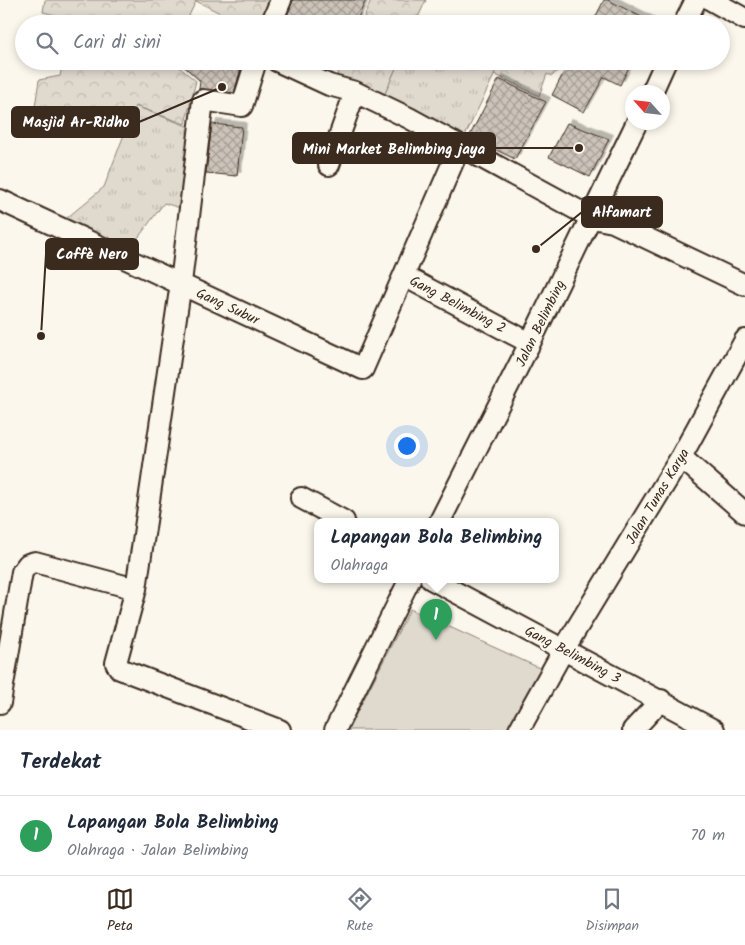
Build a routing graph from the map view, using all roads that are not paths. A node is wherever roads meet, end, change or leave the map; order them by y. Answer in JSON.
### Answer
{"nodes":[{"id":1,"x":282,"y":0,"type":"edge"},
{"id":2,"x":696,"y":0,"type":"edge"},
{"id":3,"x":711,"y":0,"type":"edge"},
{"id":4,"x":275,"y":15,"type":"edge"},
{"id":5,"x":688,"y":15,"type":"edge"},
{"id":6,"x":745,"y":19,"type":"edge"},
{"id":7,"x":253,"y":70,"type":"edge"},
{"id":8,"x":296,"y":70,"type":"edge"},
{"id":9,"x":662,"y":70,"type":"edge"},
{"id":10,"x":655,"y":85,"type":"edge"},
{"id":11,"x":355,"y":92,"type":"junction"},
{"id":12,"x":633,"y":130,"type":"edge"},
{"id":13,"x":460,"y":146,"type":"junction"},
{"id":14,"x":329,"y":164,"type":"dead end"},
{"id":15,"x":0,"y":200,"type":"edge"},
{"id":16,"x":592,"y":218,"type":"junction"},
{"id":17,"x":404,"y":276,"type":"junction"},
{"id":18,"x":181,"y":283,"type":"junction"},
{"id":19,"x":745,"y":285,"type":"edge"},
{"id":20,"x":745,"y":340,"type":"edge"},
{"id":21,"x":530,"y":343,"type":"junction"},
{"id":22,"x":681,"y":457,"type":"junction"},
{"id":23,"x":301,"y":498,"type":"dead end"},
{"id":24,"x":745,"y":513,"type":"edge"},
{"id":25,"x":338,"y":518,"type":"edge"},
{"id":26,"x":442,"y":518,"type":"edge"},
{"id":27,"x":408,"y":583,"type":"edge"},
{"id":28,"x":439,"y":583,"type":"edge"},
{"id":29,"x":136,"y":589,"type":"junction"},
{"id":30,"x":564,"y":649,"type":"junction"},
{"id":31,"x":661,"y":700,"type":"junction"},
{"id":32,"x":0,"y":703,"type":"edge"},
{"id":33,"x":280,"y":730,"type":"edge"},
{"id":34,"x":334,"y":730,"type":"edge"},
{"id":35,"x":519,"y":730,"type":"edge"},
{"id":36,"x":634,"y":730,"type":"edge"},
{"id":37,"x":714,"y":730,"type":"edge"}],
"edges":[{"from":1,"to":4,"type":"street"},
{"from":2,"to":5,"type":"street"},
{"from":3,"to":6,"type":"street"},
{"from":7,"to":18,"type":"street"},
{"from":8,"to":11,"type":"street"},
{"from":9,"to":10,"type":"street"},
{"from":11,"to":13,"type":"street"},
{"from":11,"to":14,"type":"street"},
{"from":12,"to":16,"type":"street","name":"Jalan Belimbing"},
{"from":13,"to":16,"type":"street"},
{"from":13,"to":17,"type":"street","name":"Gang Belimbing 2"},
{"from":15,"to":18,"type":"street","name":"Gang Subur"},
{"from":16,"to":19,"type":"street"},
{"from":16,"to":21,"type":"street","name":"Jalan Belimbing"},
{"from":17,"to":18,"type":"street","name":"Gang Subur"},
{"from":17,"to":21,"type":"street","name":"Gang Belimbing 2"},
{"from":18,"to":29,"type":"street"},
{"from":20,"to":22,"type":"street","name":"Jalan Tunas Karya"},
{"from":21,"to":26,"type":"street","name":"Jalan Belimbing"},
{"from":22,"to":24,"type":"street"},
{"from":22,"to":30,"type":"street","name":"Jalan Tunas Karya"},
{"from":23,"to":25,"type":"street"},
{"from":27,"to":34,"type":"street"},
{"from":28,"to":30,"type":"street","name":"Gang Belimbing 3"},
{"from":29,"to":32,"type":"street"},
{"from":29,"to":33,"type":"street"},
{"from":30,"to":31,"type":"street","name":"Gang Belimbing 3"},
{"from":30,"to":35,"type":"street","name":"Jalan Tunas Karya"},
{"from":31,"to":36,"type":"street"},
{"from":31,"to":37,"type":"street","name":"Gang Belimbing 3"}]}
